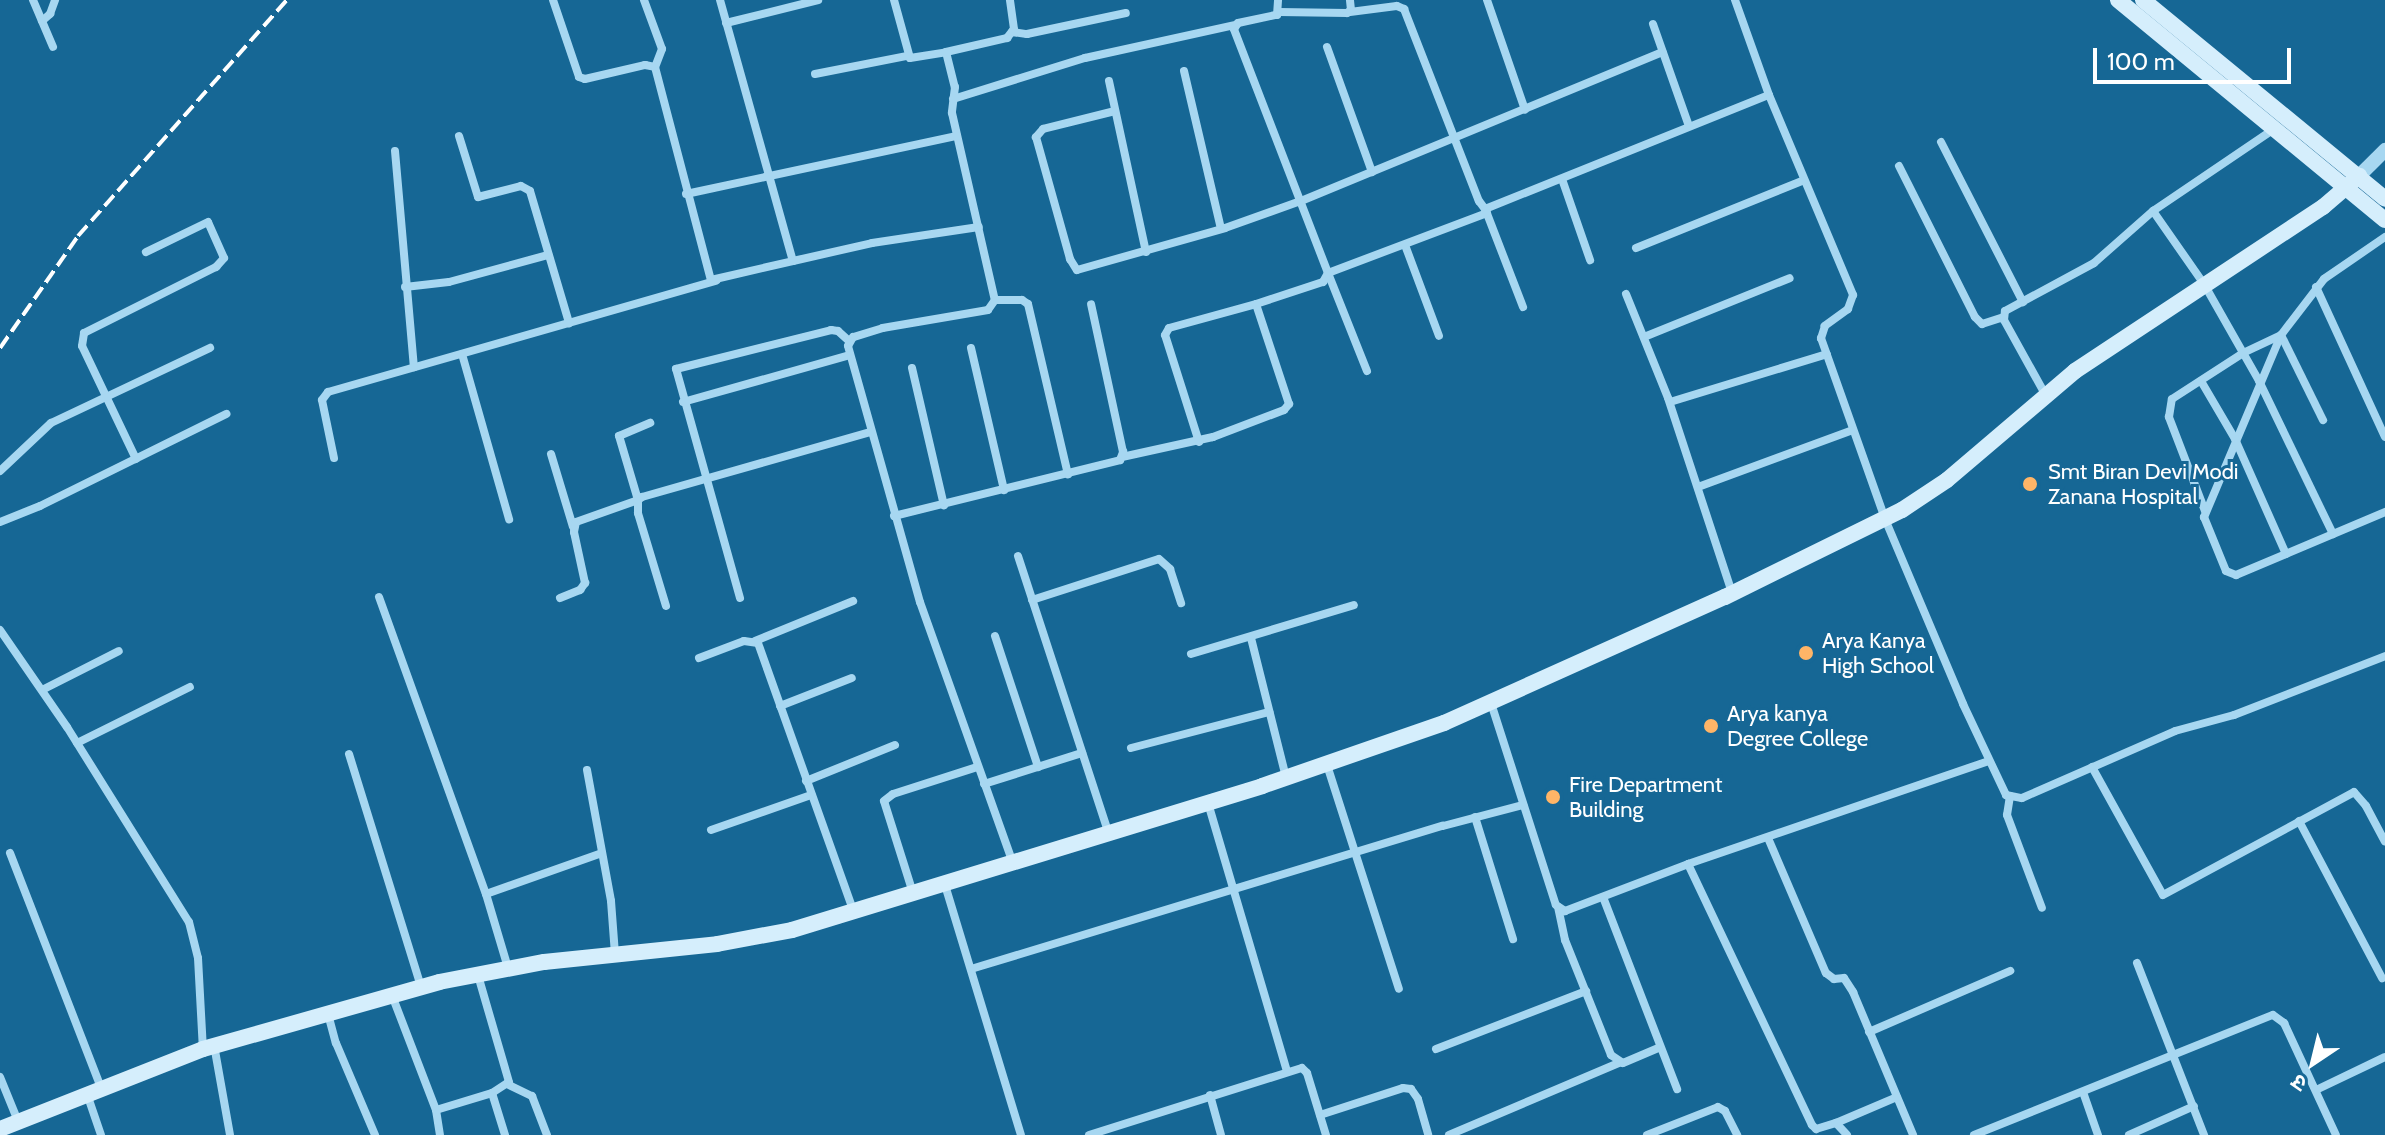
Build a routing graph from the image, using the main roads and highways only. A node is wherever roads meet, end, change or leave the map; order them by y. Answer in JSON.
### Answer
{"nodes":[{"id":1,"x":2118,"y":0,"type":"edge"},
{"id":2,"x":2143,"y":0,"type":"edge"},
{"id":3,"x":2172,"y":34,"type":"junction"},
{"id":4,"x":2353,"y":181,"type":"junction"},
{"id":5,"x":2385,"y":199,"type":"edge"},
{"id":6,"x":2385,"y":220,"type":"edge"},
{"id":7,"x":6,"y":1128,"type":"edge"}],
"edges":[{"from":1,"to":3,"type":"main road"},
{"from":2,"to":3,"type":"main road"},
{"from":3,"to":4,"type":"main road"},
{"from":3,"to":4,"type":"main road"},
{"from":4,"to":5,"type":"main road"},
{"from":4,"to":6,"type":"main road"},
{"from":4,"to":7,"type":"main road"}]}
